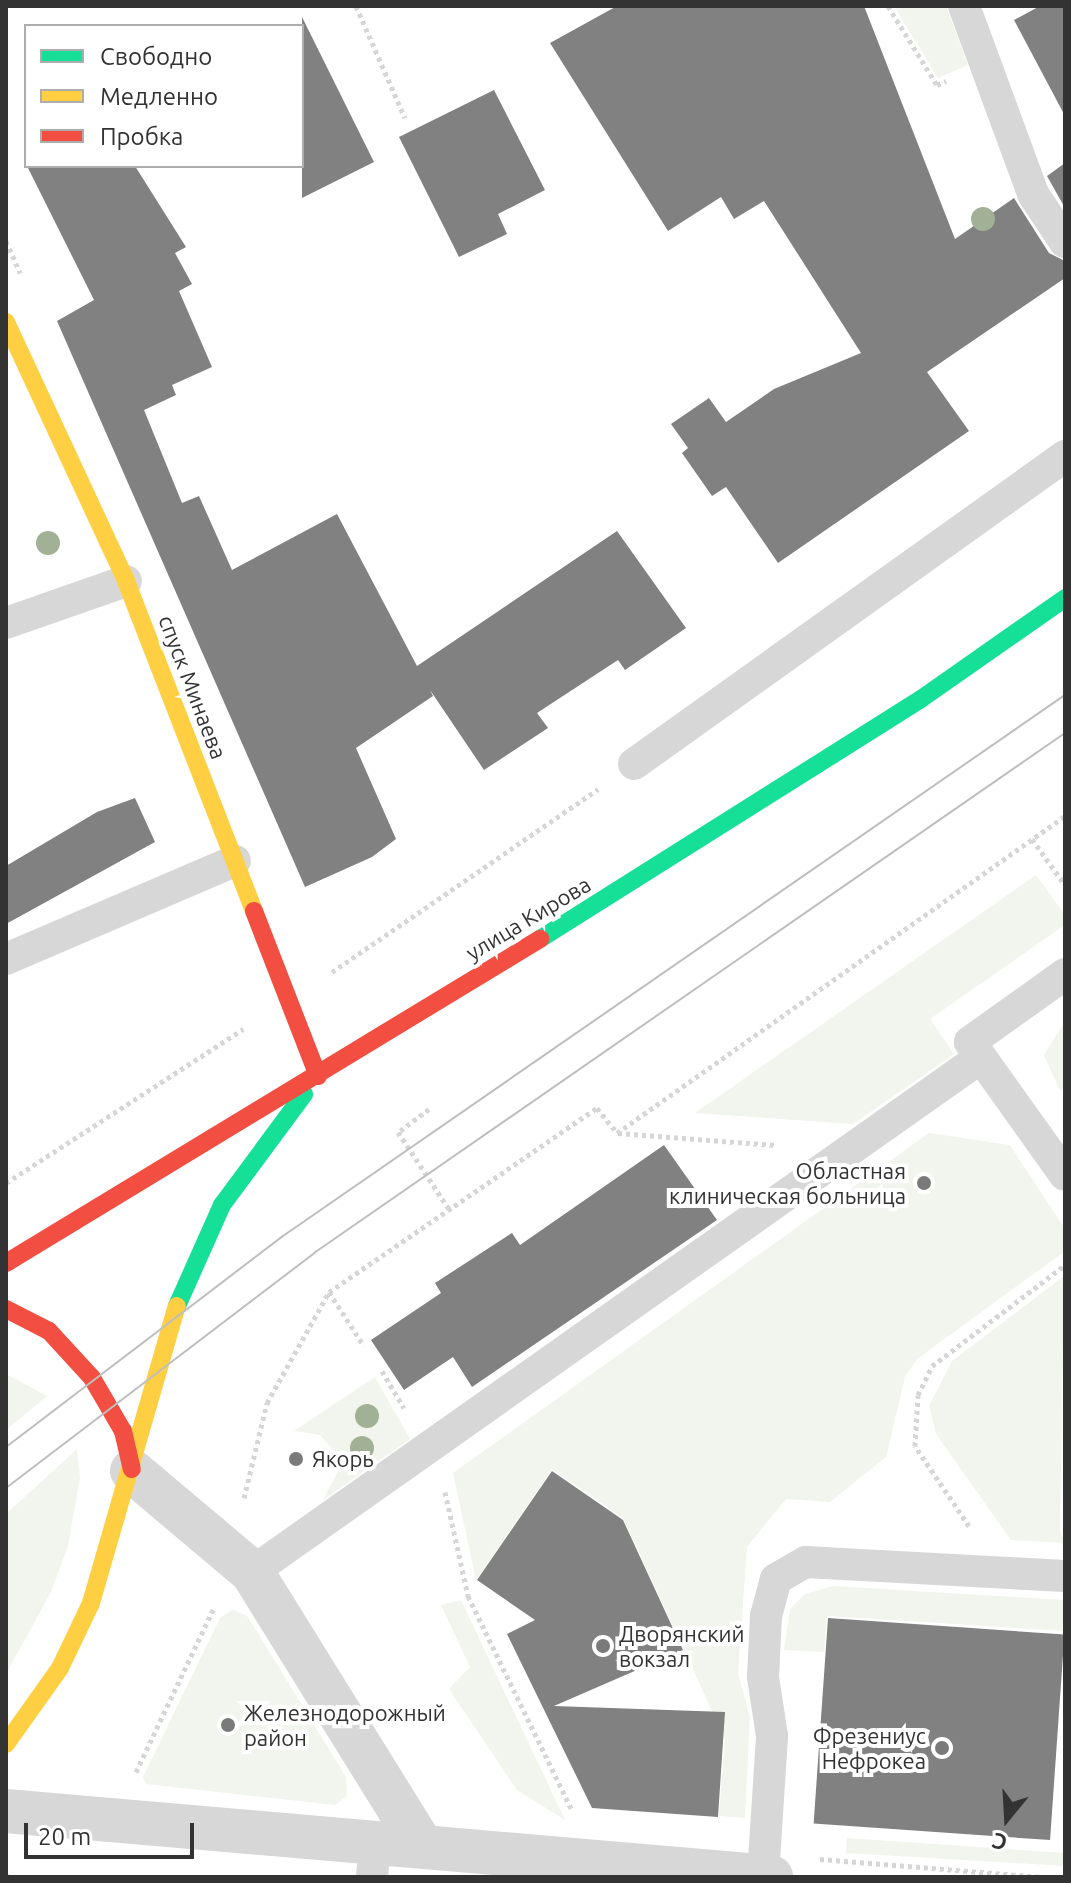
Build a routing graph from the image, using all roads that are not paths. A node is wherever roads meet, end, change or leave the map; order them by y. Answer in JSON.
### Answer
{"nodes":[{"id":1,"x":964,"y":6,"type":"edge"},
{"id":2,"x":1065,"y":242,"type":"edge"},
{"id":3,"x":6,"y":322,"type":"edge"},
{"id":4,"x":1065,"y":456,"type":"edge"},
{"id":5,"x":126,"y":581,"type":"junction"},
{"id":6,"x":1065,"y":598,"type":"edge"},
{"id":7,"x":6,"y":623,"type":"edge"},
{"id":8,"x":634,"y":764,"type":"road end"},
{"id":9,"x":235,"y":861,"type":"junction"},
{"id":10,"x":6,"y":959,"type":"edge"},
{"id":11,"x":1065,"y":974,"type":"edge"},
{"id":12,"x":980,"y":1058,"type":"junction"},
{"id":13,"x":318,"y":1076,"type":"junction"},
{"id":14,"x":1065,"y":1175,"type":"edge"},
{"id":15,"x":6,"y":1263,"type":"edge"},
{"id":16,"x":6,"y":1309,"type":"edge"},
{"id":17,"x":132,"y":1471,"type":"junction"},
{"id":18,"x":252,"y":1572,"type":"junction"},
{"id":19,"x":1065,"y":1576,"type":"edge"},
{"id":20,"x":6,"y":1744,"type":"edge"},
{"id":21,"x":6,"y":1811,"type":"edge"},
{"id":22,"x":422,"y":1846,"type":"junction"},
{"id":23,"x":765,"y":1856,"type":"edge"},
{"id":24,"x":374,"y":1860,"type":"edge"},
{"id":25,"x":771,"y":1877,"type":"edge"}],
"edges":[{"from":1,"to":2,"type":"lane"},
{"from":3,"to":5,"type":"main road","name":"спуск Минаева"},
{"from":4,"to":8,"type":"lane"},
{"from":5,"to":7,"type":"lane"},
{"from":5,"to":9,"type":"main road","name":"спуск Минаева"},
{"from":6,"to":13,"type":"main road","name":"улица Кирова"},
{"from":9,"to":10,"type":"lane"},
{"from":9,"to":13,"type":"main road","name":"спуск Минаева"},
{"from":11,"to":12,"type":"lane"},
{"from":12,"to":14,"type":"lane"},
{"from":12,"to":18,"type":"lane"},
{"from":13,"to":15,"type":"main road","name":"улица Кирова"},
{"from":13,"to":17,"type":"main road"},
{"from":16,"to":17,"type":"main road"},
{"from":17,"to":18,"type":"street"},
{"from":17,"to":20,"type":"main road"},
{"from":18,"to":22,"type":"street"},
{"from":19,"to":23,"type":"lane"},
{"from":21,"to":24,"type":"street"},
{"from":22,"to":23,"type":"street"},
{"from":22,"to":24,"type":"street"},
{"from":23,"to":25,"type":"street"}]}
